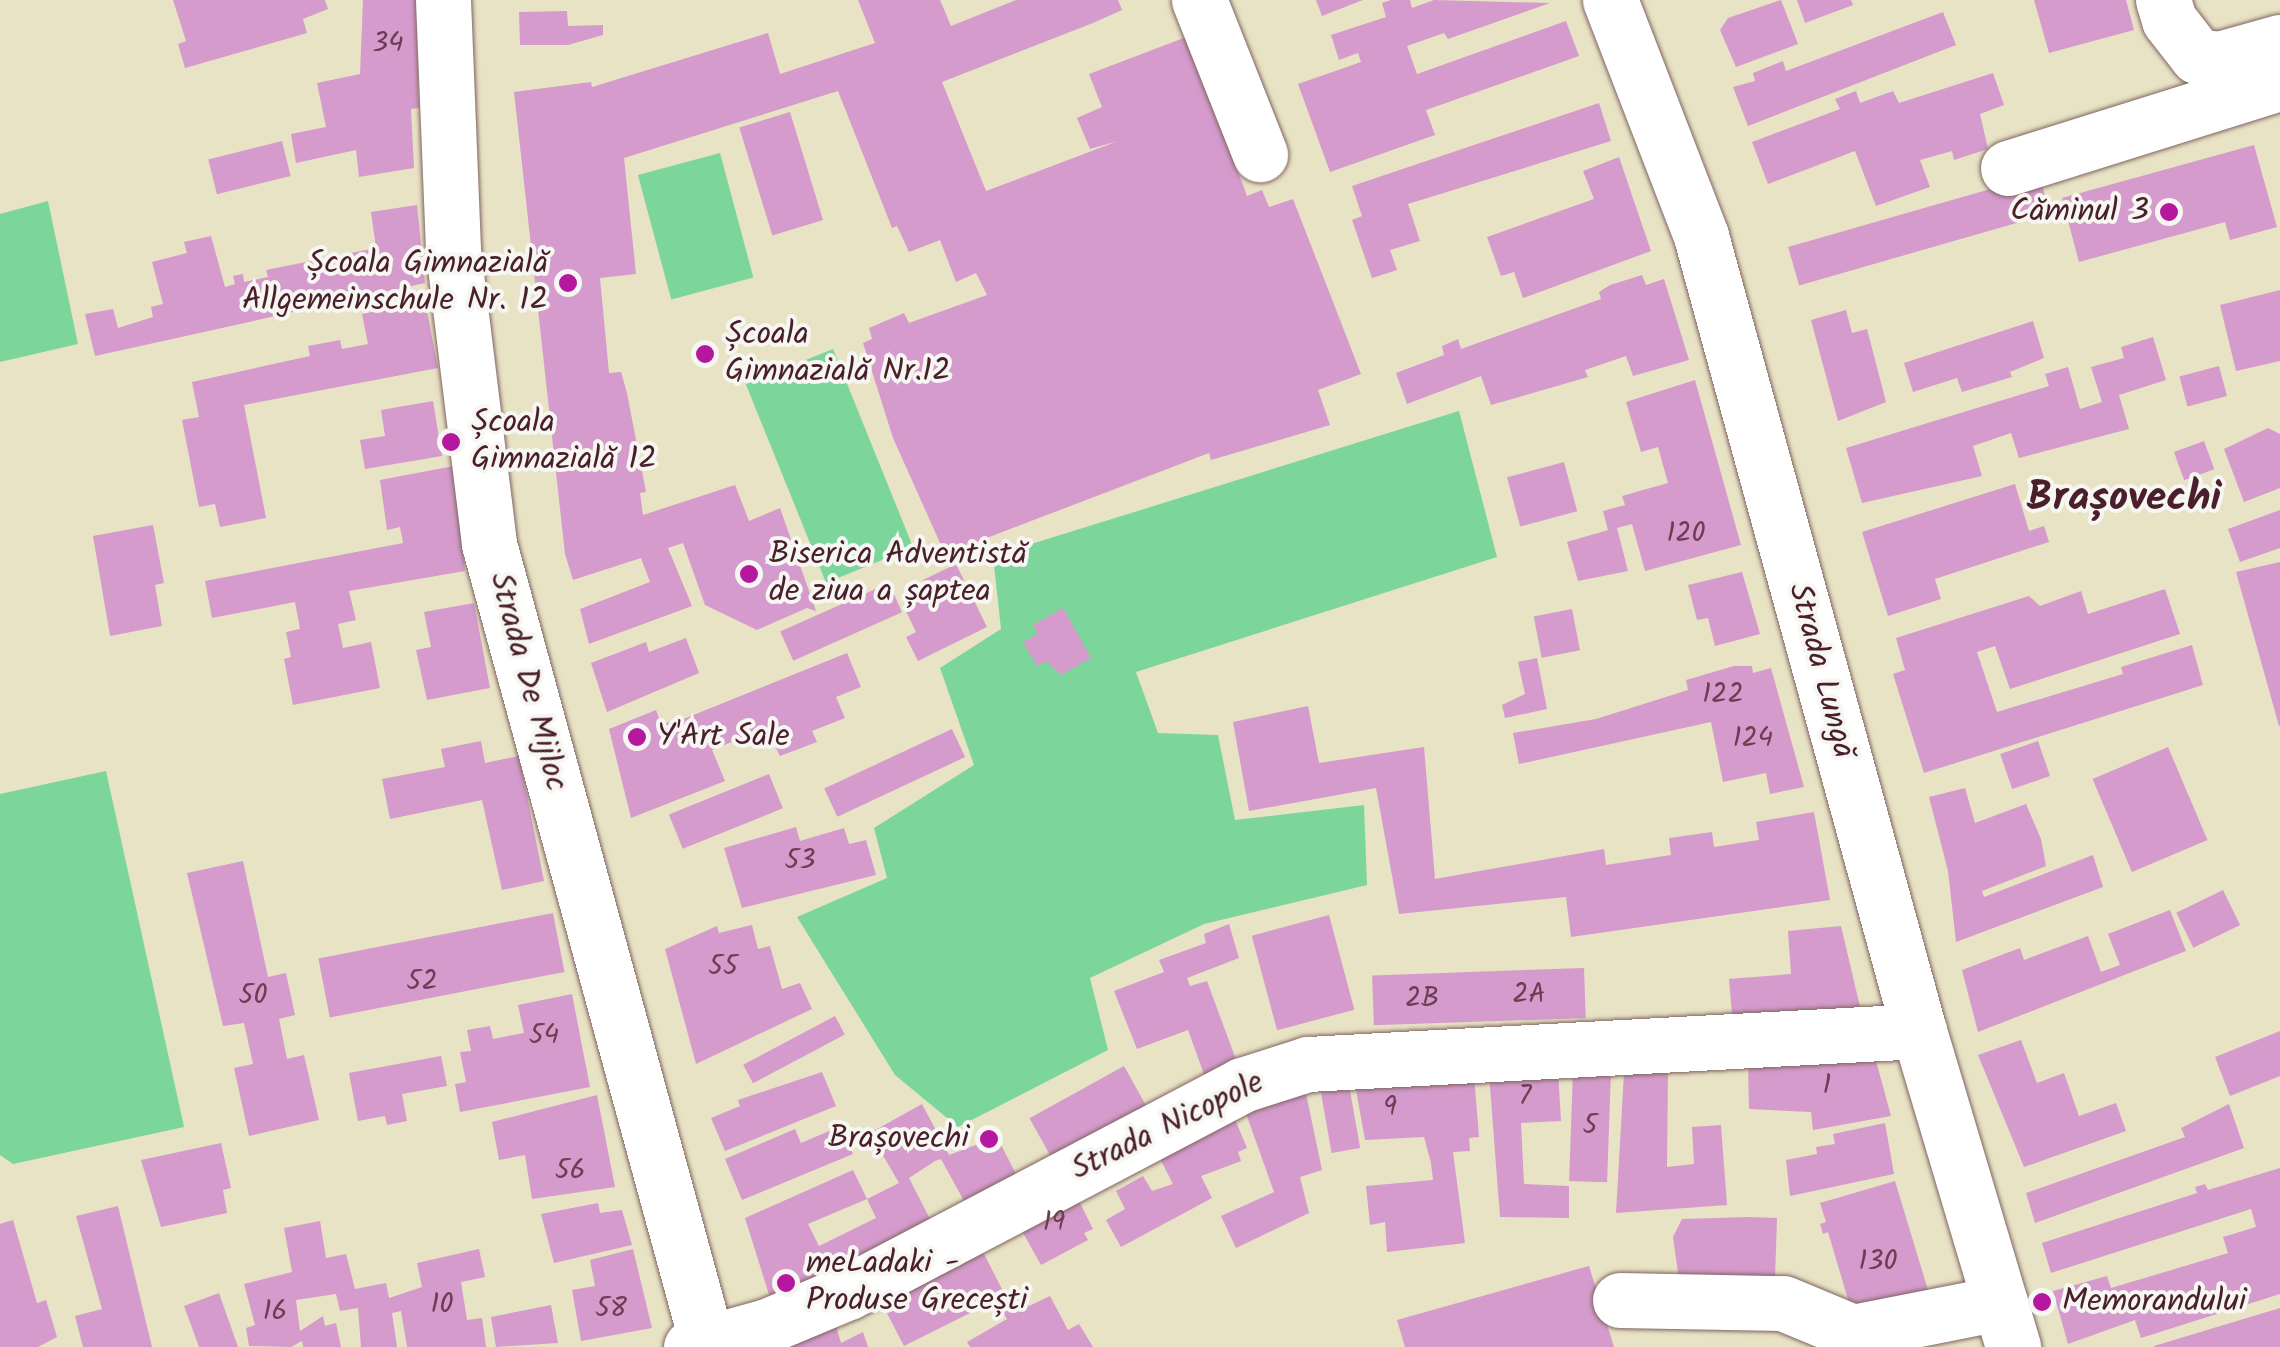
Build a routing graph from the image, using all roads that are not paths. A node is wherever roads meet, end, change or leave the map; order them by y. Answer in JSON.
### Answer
{"nodes":[{"id":1,"x":443,"y":0,"type":"edge"},
{"id":2,"x":1200,"y":0,"type":"edge"},
{"id":3,"x":1610,"y":0,"type":"edge"},
{"id":4,"x":2164,"y":0,"type":"edge"},
{"id":5,"x":2280,"y":42,"type":"edge"},
{"id":6,"x":2280,"y":83,"type":"edge"},
{"id":7,"x":1260,"y":154,"type":"dead end"},
{"id":8,"x":2008,"y":168,"type":"dead end"},
{"id":9,"x":1919,"y":1031,"type":"junction"},
{"id":10,"x":1620,"y":1300,"type":"dead end"},
{"id":11,"x":2007,"y":1325,"type":"edge"},
{"id":12,"x":702,"y":1346,"type":"edge"}],
"edges":[{"from":1,"to":12,"type":"main road","name":"Strada De Mijloc"},
{"from":2,"to":7,"type":"main road"},
{"from":3,"to":9,"type":"main road","name":"Strada Lungă"},
{"from":4,"to":5,"type":"main road"},
{"from":6,"to":8,"type":"main road"},
{"from":9,"to":11,"type":"main road","name":"Strada Lungă"},
{"from":9,"to":12,"type":"main road","name":"Strada Nicopole"},
{"from":10,"to":11,"type":"main road"}]}
